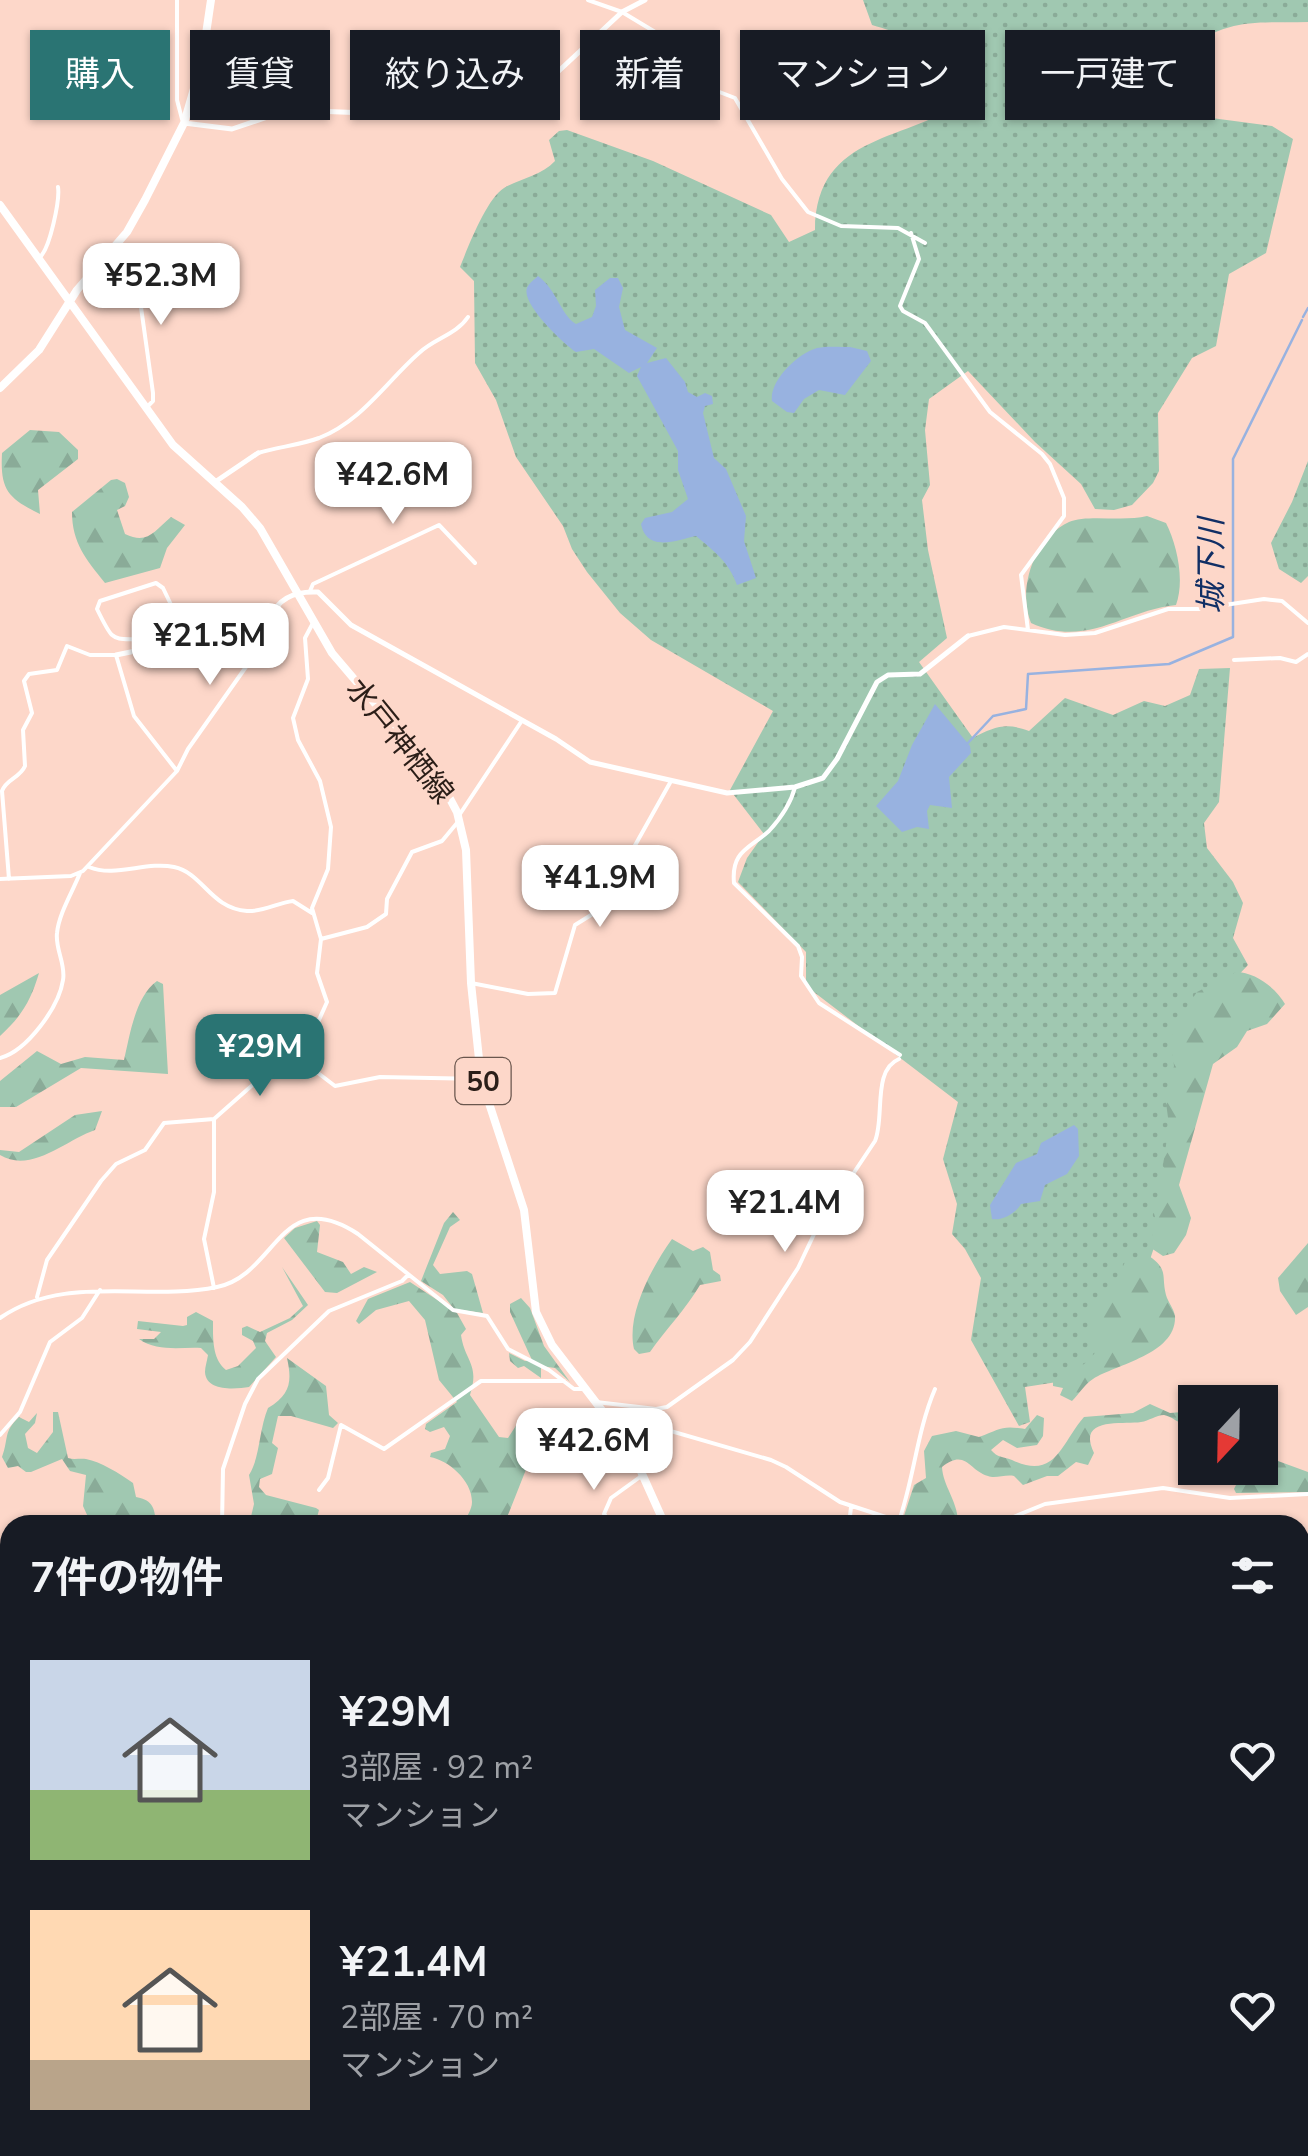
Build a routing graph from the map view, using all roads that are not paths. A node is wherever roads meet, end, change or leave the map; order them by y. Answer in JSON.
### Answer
{"nodes":[{"id":1,"x":177,"y":0,"type":"edge"},
{"id":2,"x":211,"y":0,"type":"edge"},
{"id":3,"x":588,"y":0,"type":"edge"},
{"id":4,"x":646,"y":0,"type":"edge"},
{"id":5,"x":622,"y":12,"type":"junction"},
{"id":6,"x":184,"y":124,"type":"junction"},
{"id":7,"x":58,"y":187,"type":"dead end"},
{"id":8,"x":0,"y":205,"type":"edge"},
{"id":9,"x":911,"y":233,"type":"junction"},
{"id":10,"x":924,"y":243,"type":"dead end"},
{"id":11,"x":106,"y":256,"type":"junction"},
{"id":12,"x":36,"y":260,"type":"junction"},
{"id":13,"x":68,"y":303,"type":"junction"},
{"id":14,"x":468,"y":317,"type":"dead end"},
{"id":15,"x":0,"y":388,"type":"edge"},
{"id":16,"x":146,"y":408,"type":"junction"},
{"id":17,"x":258,"y":453,"type":"joint"},
{"id":18,"x":215,"y":482,"type":"junction"},
{"id":19,"x":475,"y":563,"type":"dead end"},
{"id":20,"x":310,"y":592,"type":"junction"},
{"id":21,"x":299,"y":594,"type":"junction"},
{"id":22,"x":271,"y":617,"type":"junction"},
{"id":23,"x":314,"y":621,"type":"junction"},
{"id":24,"x":1308,"y":623,"type":"edge"},
{"id":25,"x":1028,"y":630,"type":"junction"},
{"id":26,"x":186,"y":636,"type":"junction"},
{"id":27,"x":968,"y":636,"type":"joint"},
{"id":28,"x":155,"y":647,"type":"junction"},
{"id":29,"x":1308,"y":654,"type":"edge"},
{"id":30,"x":116,"y":655,"type":"junction"},
{"id":31,"x":1234,"y":660,"type":"dead end"},
{"id":32,"x":522,"y":720,"type":"junction"},
{"id":33,"x":177,"y":772,"type":"junction"},
{"id":34,"x":671,"y":781,"type":"junction"},
{"id":35,"x":795,"y":788,"type":"junction"},
{"id":36,"x":458,"y":817,"type":"junction"},
{"id":37,"x":88,"y":866,"type":"junction"},
{"id":38,"x":80,"y":873,"type":"junction"},
{"id":39,"x":9,"y":878,"type":"junction"},
{"id":40,"x":0,"y":879,"type":"edge"},
{"id":41,"x":312,"y":914,"type":"junction"},
{"id":42,"x":320,"y":939,"type":"junction"},
{"id":43,"x":471,"y":983,"type":"junction"},
{"id":44,"x":0,"y":1058,"type":"edge"},
{"id":45,"x":301,"y":1060,"type":"junction"},
{"id":46,"x":482,"y":1079,"type":"junction"},
{"id":47,"x":214,"y":1119,"type":"junction"},
{"id":48,"x":408,"y":1275,"type":"junction"},
{"id":49,"x":214,"y":1288,"type":"junction"},
{"id":50,"x":100,"y":1290,"type":"junction"},
{"id":51,"x":37,"y":1298,"type":"junction"},
{"id":52,"x":0,"y":1318,"type":"edge"},
{"id":53,"x":564,"y":1381,"type":"junction"},
{"id":54,"x":585,"y":1388,"type":"junction"},
{"id":55,"x":936,"y":1389,"type":"dead end"},
{"id":56,"x":596,"y":1402,"type":"junction"},
{"id":57,"x":605,"y":1412,"type":"junction"},
{"id":58,"x":0,"y":1436,"type":"edge"},
{"id":59,"x":644,"y":1474,"type":"junction"},
{"id":60,"x":319,"y":1490,"type":"dead end"},
{"id":61,"x":1308,"y":1494,"type":"edge"},
{"id":62,"x":851,"y":1507,"type":"junction"},
{"id":63,"x":222,"y":1515,"type":"edge"},
{"id":64,"x":605,"y":1515,"type":"edge"},
{"id":65,"x":661,"y":1515,"type":"edge"},
{"id":66,"x":850,"y":1515,"type":"edge"},
{"id":67,"x":878,"y":1515,"type":"edge"},
{"id":68,"x":901,"y":1515,"type":"edge"},
{"id":69,"x":1019,"y":1515,"type":"edge"}],
"edges":[{"from":1,"to":6,"type":"street"},
{"from":2,"to":6,"type":"main road"},
{"from":3,"to":5,"type":"street"},
{"from":4,"to":5,"type":"street"},
{"from":5,"to":6,"type":"street"},
{"from":5,"to":9,"type":"street"},
{"from":6,"to":11,"type":"main road"},
{"from":7,"to":12,"type":"street"},
{"from":8,"to":12,"type":"main road","name":"水戸神栖線","number":"50"},
{"from":9,"to":10,"type":"street"},
{"from":9,"to":25,"type":"street"},
{"from":11,"to":13,"type":"main road"},
{"from":11,"to":16,"type":"street"},
{"from":12,"to":13,"type":"main road","name":"水戸神栖線","number":"50"},
{"from":13,"to":15,"type":"main road"},
{"from":13,"to":16,"type":"main road","name":"水戸神栖線","number":"50"},
{"from":14,"to":17,"type":"street"},
{"from":16,"to":18,"type":"main road","name":"水戸神栖線","number":"50"},
{"from":17,"to":18,"type":"street"},
{"from":18,"to":21,"type":"main road","name":"水戸神栖線","number":"50"},
{"from":19,"to":20,"type":"street"},
{"from":20,"to":21,"type":"street"},
{"from":20,"to":32,"type":"street"},
{"from":21,"to":22,"type":"street"},
{"from":21,"to":23,"type":"main road","name":"水戸神栖線","number":"50"},
{"from":22,"to":26,"type":"street"},
{"from":22,"to":33,"type":"street"},
{"from":23,"to":36,"type":"main road","name":"水戸神栖線","number":"50"},
{"from":23,"to":41,"type":"street"},
{"from":24,"to":25,"type":"street"},
{"from":25,"to":27,"type":"street"},
{"from":26,"to":28,"type":"street"},
{"from":26,"to":28,"type":"street"},
{"from":27,"to":35,"type":"street"},
{"from":28,"to":30,"type":"street"},
{"from":29,"to":31,"type":"street"},
{"from":30,"to":33,"type":"street"},
{"from":30,"to":39,"type":"street"},
{"from":32,"to":34,"type":"street"},
{"from":32,"to":36,"type":"street"},
{"from":33,"to":37,"type":"street"},
{"from":34,"to":35,"type":"street"},
{"from":34,"to":43,"type":"street"},
{"from":35,"to":56,"type":"street"},
{"from":36,"to":42,"type":"street"},
{"from":36,"to":43,"type":"main road","name":"水戸神栖線","number":"50"},
{"from":37,"to":38,"type":"street"},
{"from":37,"to":41,"type":"street"},
{"from":38,"to":39,"type":"street"},
{"from":38,"to":44,"type":"street"},
{"from":39,"to":40,"type":"street"},
{"from":41,"to":42,"type":"street"},
{"from":42,"to":45,"type":"street"},
{"from":43,"to":46,"type":"main road","name":"水戸神栖線","number":"50"},
{"from":45,"to":46,"type":"street"},
{"from":45,"to":47,"type":"street"},
{"from":46,"to":54,"type":"main road","name":"水戸神栖線","number":"50"},
{"from":47,"to":49,"type":"street"},
{"from":47,"to":51,"type":"street"},
{"from":48,"to":49,"type":"street"},
{"from":48,"to":53,"type":"street"},
{"from":48,"to":63,"type":"street"},
{"from":49,"to":50,"type":"street"},
{"from":50,"to":51,"type":"street"},
{"from":50,"to":58,"type":"street"},
{"from":51,"to":52,"type":"street"},
{"from":53,"to":54,"type":"street"},
{"from":53,"to":60,"type":"street"},
{"from":54,"to":56,"type":"main road","name":"水戸神栖線","number":"50"},
{"from":55,"to":68,"type":"street"},
{"from":56,"to":57,"type":"main road","name":"水戸神栖線","number":"50"},
{"from":57,"to":59,"type":"main road","name":"水戸神栖線","number":"50"},
{"from":57,"to":62,"type":"street"},
{"from":59,"to":64,"type":"street"},
{"from":59,"to":65,"type":"main road","name":"水戸神栖線","number":"50"},
{"from":61,"to":69,"type":"street"},
{"from":62,"to":66,"type":"street"},
{"from":62,"to":67,"type":"street"}]}
